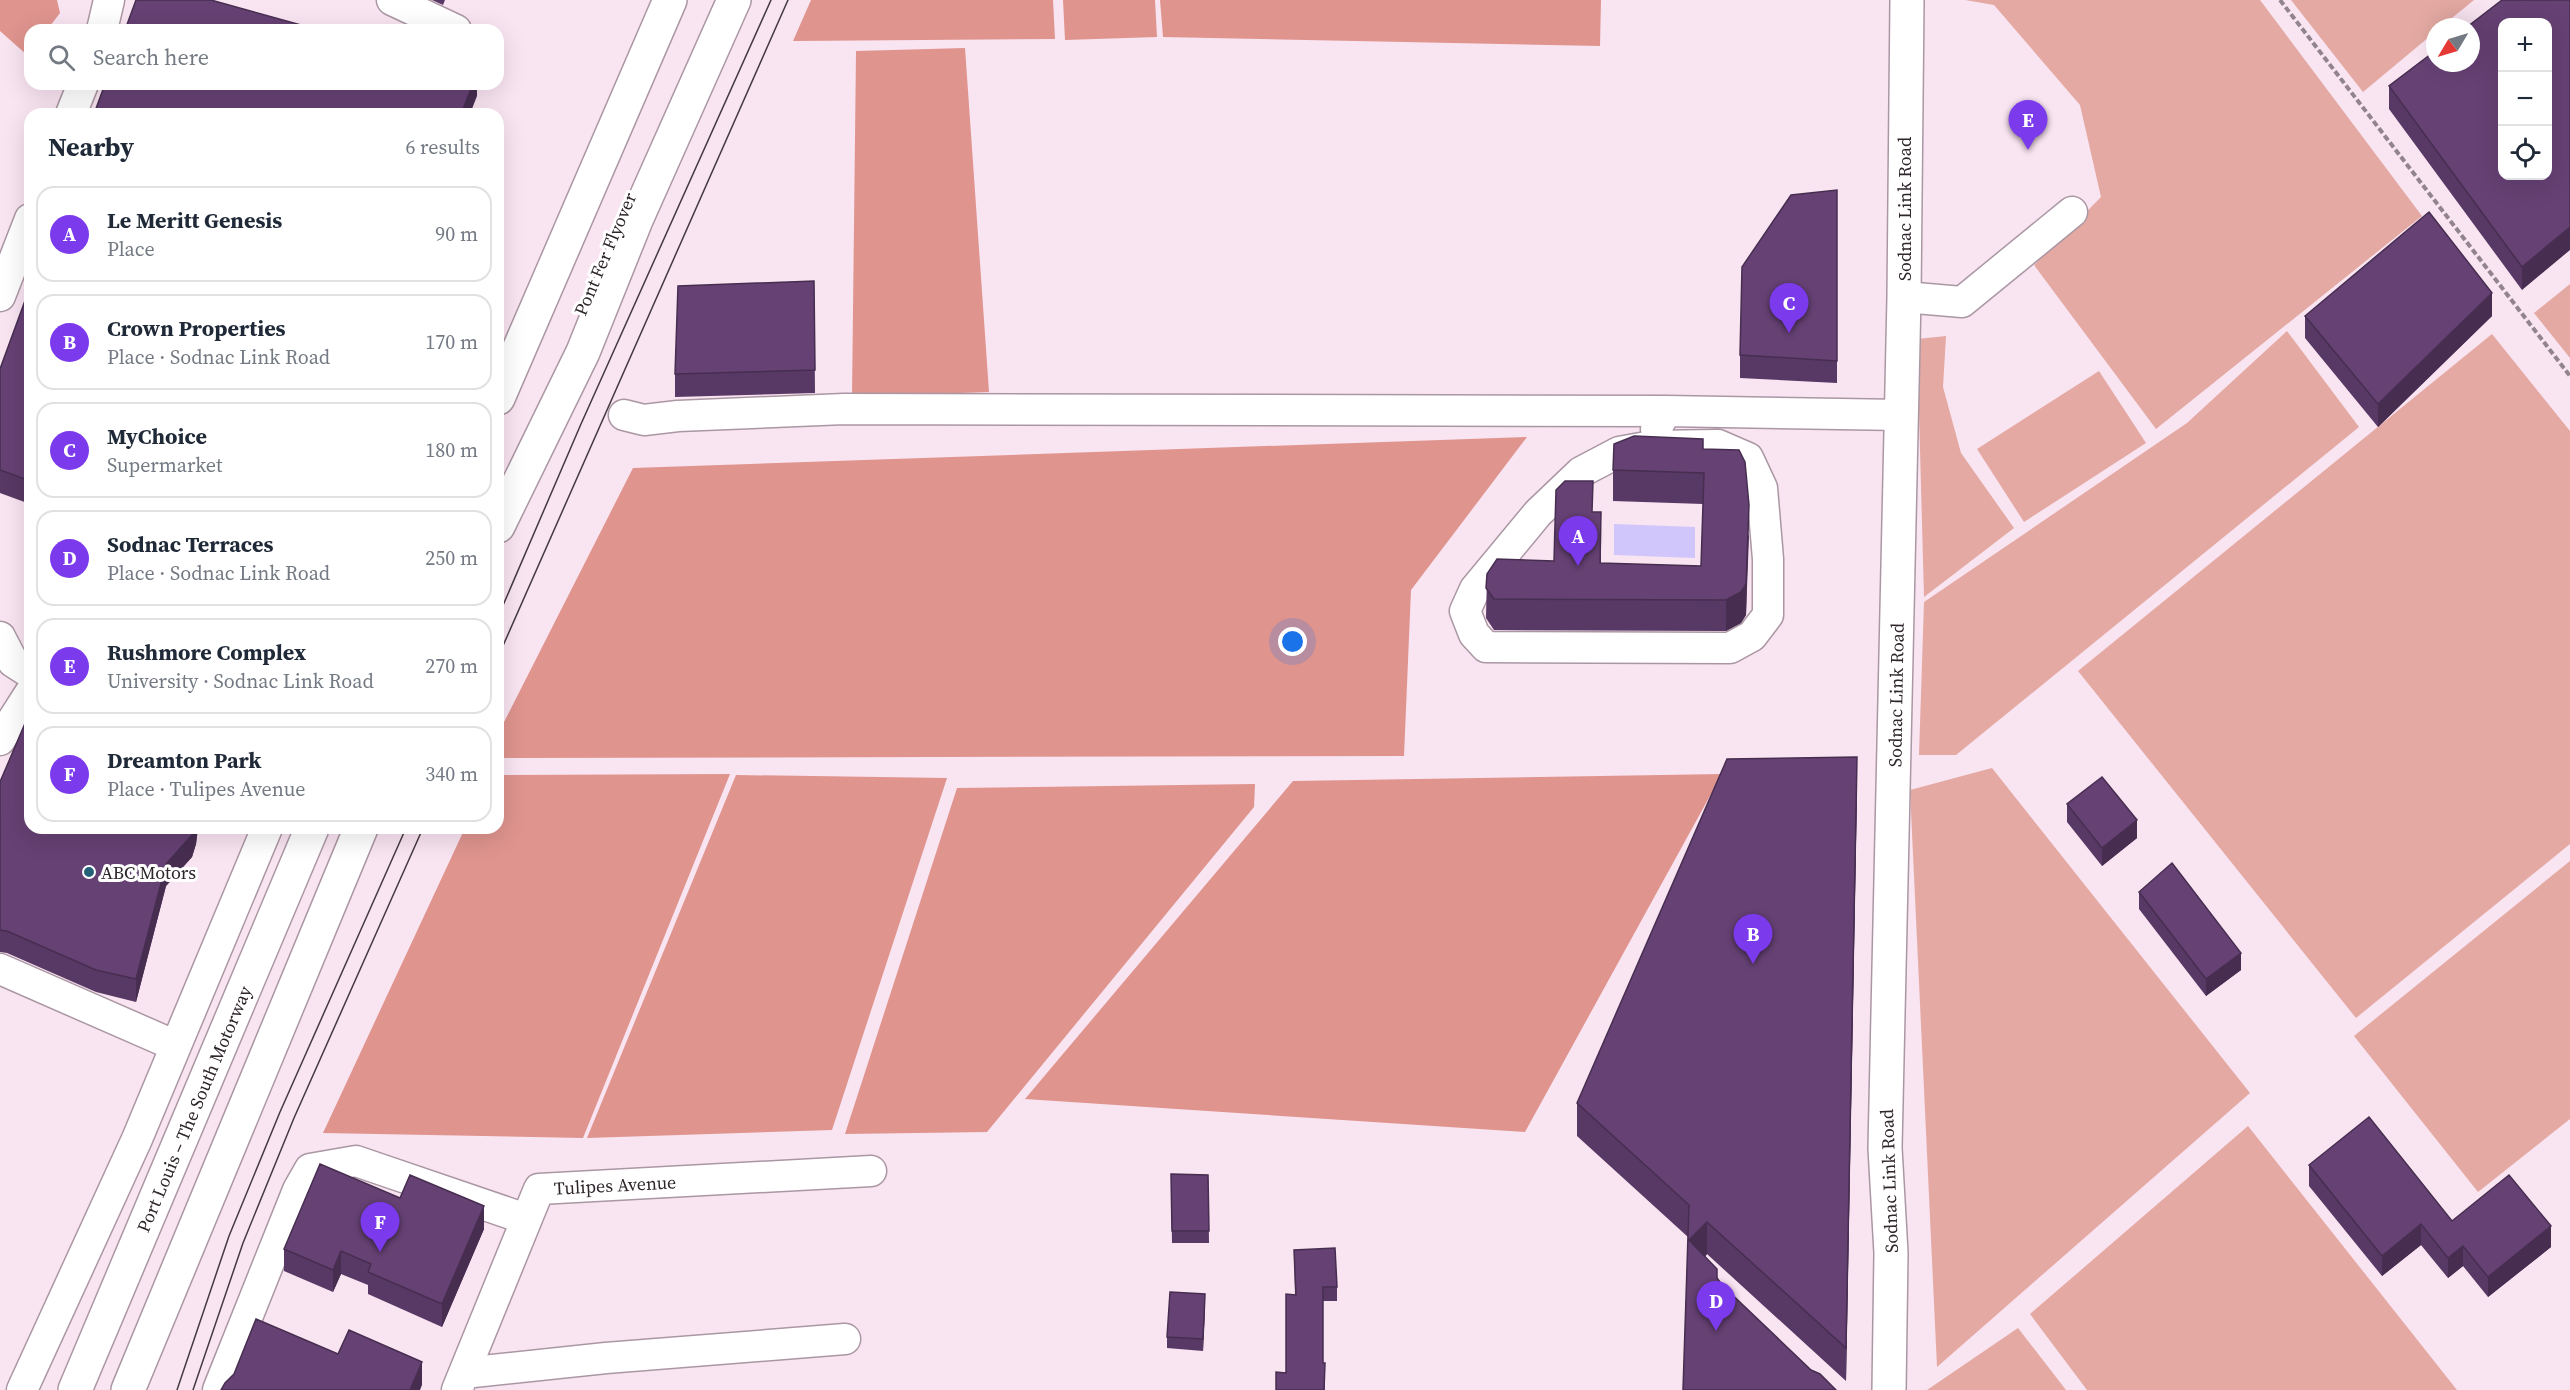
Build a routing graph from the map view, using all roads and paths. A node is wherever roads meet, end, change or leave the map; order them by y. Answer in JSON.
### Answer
{"nodes":[{"id":1,"x":110,"y":0,"type":"edge"},
{"id":2,"x":392,"y":0,"type":"edge"},
{"id":3,"x":645,"y":0,"type":"edge"},
{"id":4,"x":670,"y":0,"type":"edge"},
{"id":5,"x":711,"y":0,"type":"edge"},
{"id":6,"x":734,"y":0,"type":"edge"},
{"id":7,"x":1907,"y":0,"type":"edge"},
{"id":8,"x":2280,"y":0,"type":"edge"},
{"id":9,"x":104,"y":24,"type":"edge"},
{"id":10,"x":443,"y":24,"type":"edge"},
{"id":11,"x":81,"y":90,"type":"edge"},
{"id":12,"x":73,"y":108,"type":"edge"},
{"id":13,"x":2072,"y":212,"type":"dead end"},
{"id":14,"x":24,"y":234,"type":"edge"},
{"id":15,"x":0,"y":296,"type":"edge"},
{"id":16,"x":1904,"y":297,"type":"junction"},
{"id":17,"x":504,"y":336,"type":"edge"},
{"id":18,"x":2570,"y":376,"type":"edge"},
{"id":19,"x":504,"y":384,"type":"edge"},
{"id":20,"x":1666,"y":411,"type":"junction"},
{"id":21,"x":624,"y":415,"type":"dead end"},
{"id":22,"x":1901,"y":415,"type":"junction"},
{"id":23,"x":1652,"y":446,"type":"junction"},
{"id":24,"x":504,"y":494,"type":"edge"},
{"id":25,"x":504,"y":514,"type":"edge"},
{"id":26,"x":0,"y":637,"type":"edge"},
{"id":27,"x":24,"y":669,"type":"edge"},
{"id":28,"x":24,"y":702,"type":"edge"},
{"id":29,"x":0,"y":740,"type":"edge"},
{"id":30,"x":265,"y":834,"type":"edge"},
{"id":31,"x":309,"y":834,"type":"edge"},
{"id":32,"x":359,"y":834,"type":"edge"},
{"id":33,"x":0,"y":969,"type":"edge"},
{"id":34,"x":177,"y":1046,"type":"junction"},
{"id":35,"x":871,"y":1171,"type":"dead end"},
{"id":36,"x":526,"y":1219,"type":"junction"},
{"id":37,"x":845,"y":1339,"type":"dead end"},
{"id":38,"x":461,"y":1382,"type":"edge"},
{"id":39,"x":21,"y":1390,"type":"edge"},
{"id":40,"x":75,"y":1390,"type":"edge"},
{"id":41,"x":129,"y":1390,"type":"edge"},
{"id":42,"x":218,"y":1390,"type":"edge"},
{"id":43,"x":1889,"y":1390,"type":"edge"}],
"edges":[{"from":1,"to":9,"type":"street"},
{"from":2,"to":10,"type":"street"},
{"from":3,"to":17,"type":"main road"},
{"from":4,"to":19,"type":"main road"},
{"from":5,"to":24,"type":"main road","name":"Pont Fer Flyover"},
{"from":6,"to":25,"type":"main road"},
{"from":7,"to":16,"type":"main road","name":"Sodnac Link Road"},
{"from":8,"to":18,"type":"path"},
{"from":11,"to":12,"type":"street"},
{"from":13,"to":16,"type":"street"},
{"from":14,"to":15,"type":"street"},
{"from":16,"to":22,"type":"main road","name":"Sodnac Link Road"},
{"from":20,"to":21,"type":"street"},
{"from":20,"to":22,"type":"street"},
{"from":20,"to":23,"type":"street"},
{"from":22,"to":43,"type":"main road","name":"Sodnac Link Road"},
{"from":23,"to":23,"type":"street"},
{"from":26,"to":27,"type":"street"},
{"from":28,"to":29,"type":"street"},
{"from":30,"to":34,"type":"street"},
{"from":31,"to":40,"type":"main road","name":"Port Louis – The South Motorway"},
{"from":32,"to":41,"type":"main road"},
{"from":33,"to":34,"type":"street"},
{"from":34,"to":39,"type":"street"},
{"from":35,"to":36,"type":"street","name":"Tulipes Avenue"},
{"from":36,"to":38,"type":"street","name":"Tulipes Avenue"},
{"from":36,"to":42,"type":"street"},
{"from":37,"to":38,"type":"street"}]}
